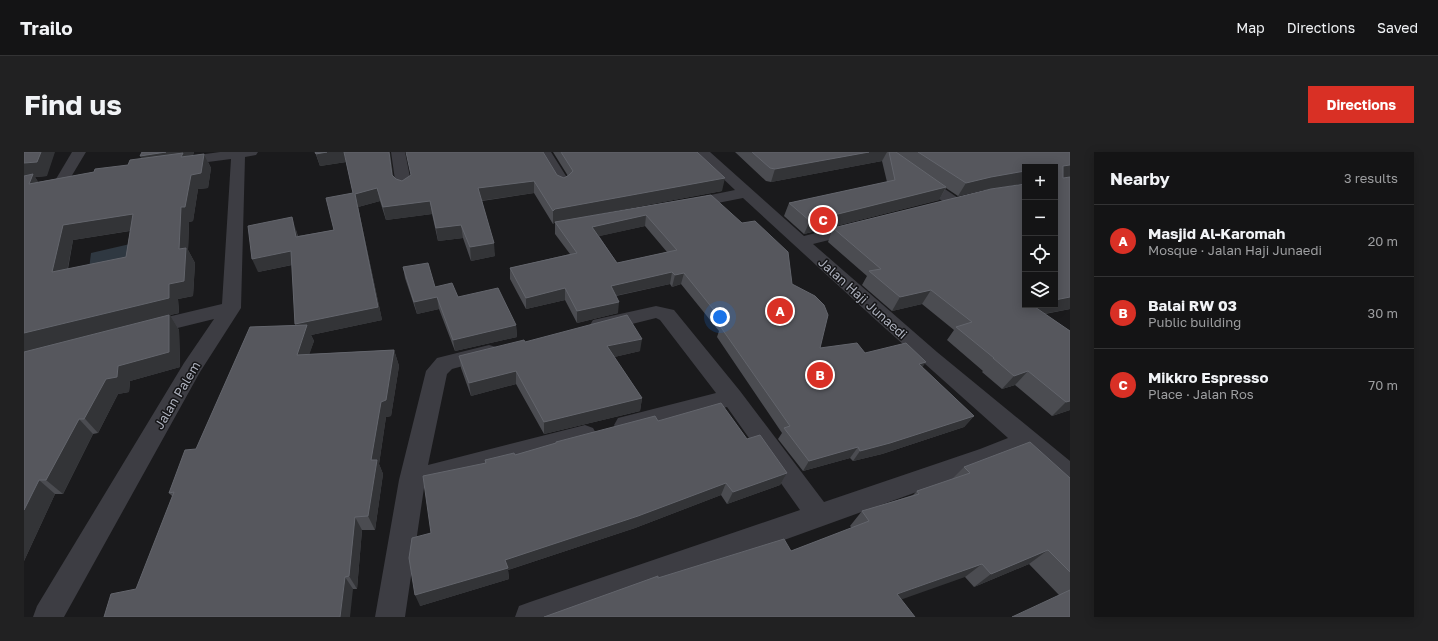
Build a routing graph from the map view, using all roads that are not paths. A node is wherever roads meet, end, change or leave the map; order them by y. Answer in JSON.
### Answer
{"nodes":[{"id":1,"x":79,"y":152,"type":"edge"},
{"id":2,"x":398,"y":152,"type":"edge"},
{"id":3,"x":544,"y":152,"type":"edge"},
{"id":4,"x":702,"y":152,"type":"edge"},
{"id":5,"x":882,"y":152,"type":"edge"},
{"id":6,"x":234,"y":153,"type":"edge"},
{"id":7,"x":166,"y":164,"type":"edge"},
{"id":8,"x":83,"y":176,"type":"edge"},
{"id":9,"x":562,"y":184,"type":"edge"},
{"id":10,"x":404,"y":187,"type":"edge"},
{"id":11,"x":746,"y":193,"type":"junction"},
{"id":12,"x":674,"y":206,"type":"edge"},
{"id":13,"x":933,"y":208,"type":"edge"},
{"id":14,"x":874,"y":224,"type":"edge"},
{"id":15,"x":800,"y":242,"type":"junction"},
{"id":16,"x":231,"y":308,"type":"junction"},
{"id":17,"x":579,"y":330,"type":"edge"},
{"id":18,"x":127,"y":334,"type":"edge"},
{"id":19,"x":510,"y":347,"type":"edge"},
{"id":20,"x":732,"y":397,"type":"junction"},
{"id":21,"x":1027,"y":440,"type":"junction"},
{"id":22,"x":1070,"y":476,"type":"edge"},
{"id":23,"x":412,"y":480,"type":"junction"},
{"id":24,"x":819,"y":516,"type":"junction"},
{"id":25,"x":48,"y":617,"type":"edge"},
{"id":26,"x":390,"y":617,"type":"edge"},
{"id":27,"x":530,"y":617,"type":"edge"}],
"edges":[{"from":1,"to":8,"type":"street"},
{"from":2,"to":10,"type":"street"},
{"from":3,"to":9,"type":"street"},
{"from":4,"to":11,"type":"street","name":"Jalan Haji Junaedi"},
{"from":5,"to":13,"type":"street"},
{"from":6,"to":7,"type":"street"},
{"from":6,"to":16,"type":"street"},
{"from":11,"to":12,"type":"street"},
{"from":11,"to":15,"type":"street","name":"Jalan Haji Junaedi"},
{"from":14,"to":15,"type":"street"},
{"from":15,"to":21,"type":"street","name":"Jalan Haji Junaedi"},
{"from":16,"to":18,"type":"street"},
{"from":16,"to":25,"type":"street","name":"Jalan Palem"},
{"from":17,"to":20,"type":"street"},
{"from":19,"to":23,"type":"street"},
{"from":20,"to":23,"type":"street"},
{"from":20,"to":24,"type":"street"},
{"from":21,"to":22,"type":"street","name":"Jalan Haji Junaedi"},
{"from":21,"to":24,"type":"street"},
{"from":23,"to":26,"type":"street"},
{"from":24,"to":27,"type":"street"}]}
